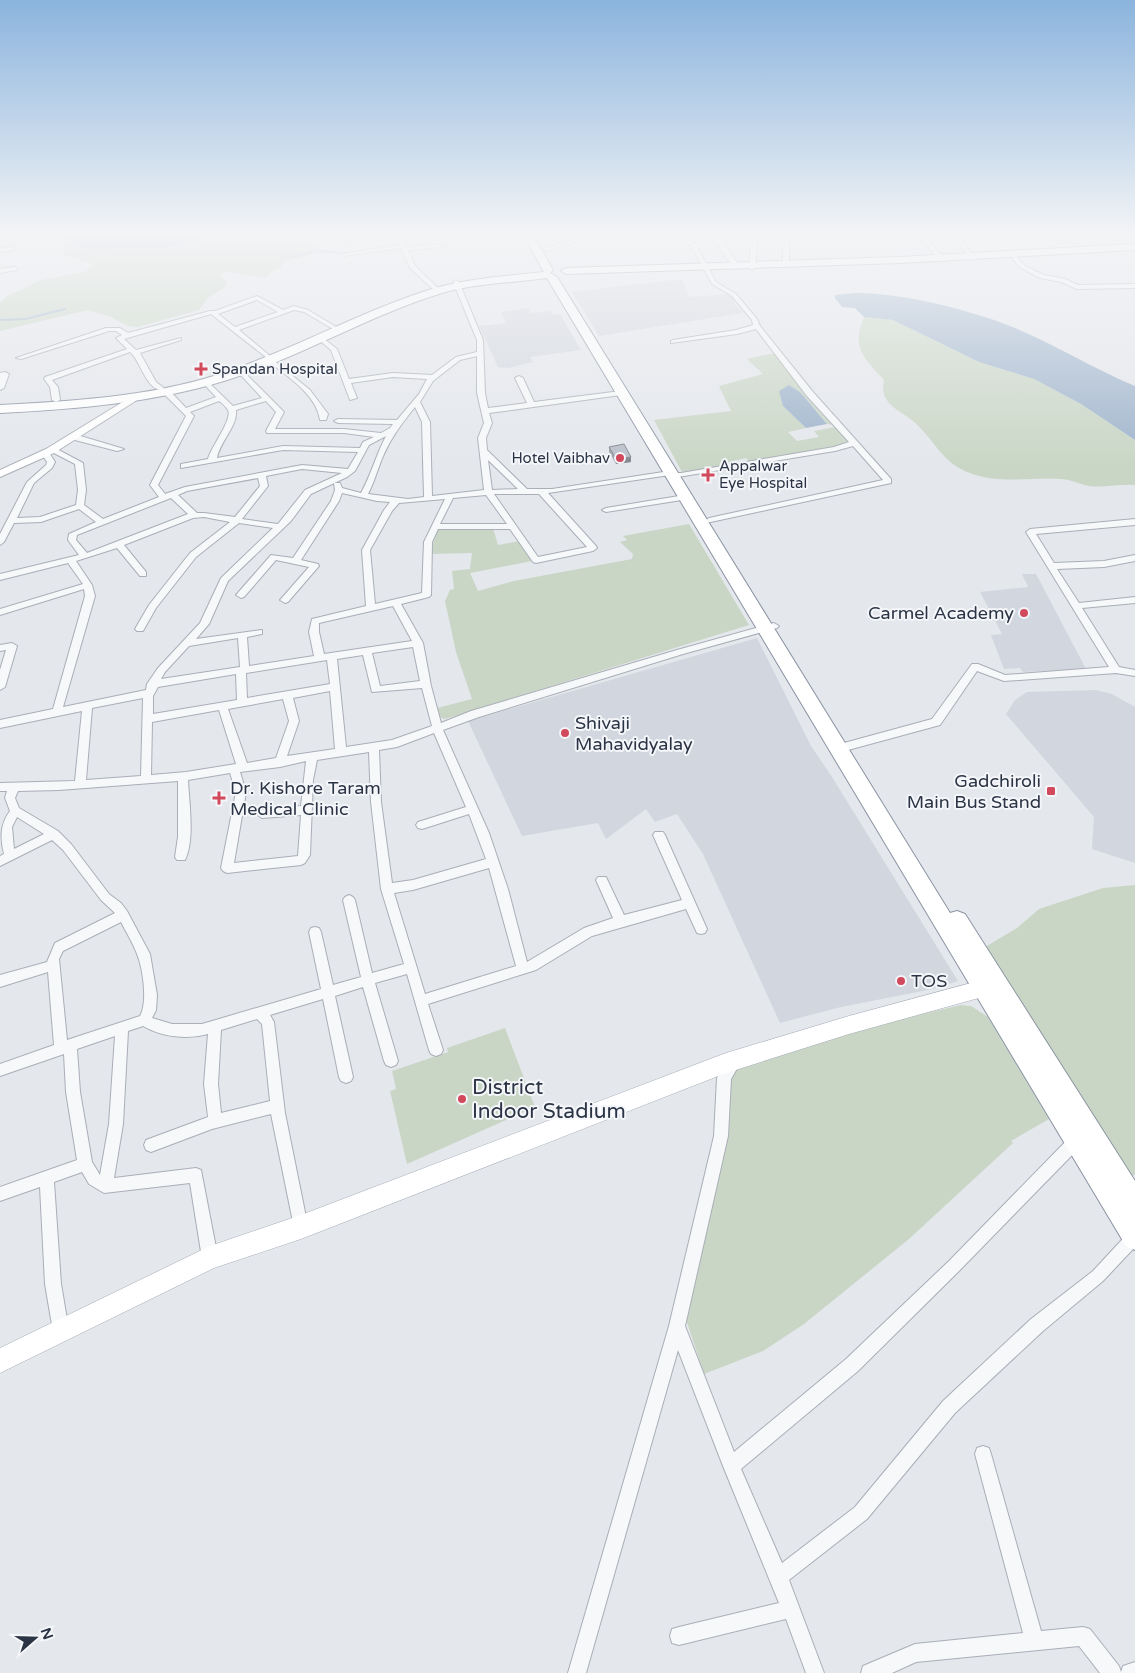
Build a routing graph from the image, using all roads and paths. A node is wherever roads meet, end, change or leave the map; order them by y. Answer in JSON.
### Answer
{"nodes":[{"id":1,"x":220,"y":311,"type":"edge"},
{"id":2,"x":306,"y":311,"type":"edge"},
{"id":3,"x":378,"y":311,"type":"edge"},
{"id":4,"x":387,"y":311,"type":"edge"},
{"id":5,"x":468,"y":311,"type":"edge"},
{"id":6,"x":576,"y":311,"type":"edge"},
{"id":7,"x":579,"y":311,"type":"edge"},
{"id":8,"x":748,"y":311,"type":"edge"},
{"id":9,"x":283,"y":312,"type":"edge"},
{"id":10,"x":215,"y":313,"type":"junction"},
{"id":11,"x":757,"y":326,"type":"junction"},
{"id":12,"x":336,"y":328,"type":"junction"},
{"id":13,"x":234,"y":330,"type":"junction"},
{"id":14,"x":128,"y":336,"type":"junction"},
{"id":15,"x":179,"y":339,"type":"dead end"},
{"id":16,"x":321,"y":339,"type":"junction"},
{"id":17,"x":673,"y":342,"type":"dead end"},
{"id":18,"x":133,"y":350,"type":"junction"},
{"id":19,"x":481,"y":353,"type":"junction"},
{"id":20,"x":19,"y":358,"type":"dead end"},
{"id":21,"x":268,"y":358,"type":"junction"},
{"id":22,"x":240,"y":371,"type":"junction"},
{"id":23,"x":0,"y":375,"type":"edge"},
{"id":24,"x":434,"y":377,"type":"junction"},
{"id":25,"x":519,"y":378,"type":"dead end"},
{"id":26,"x":206,"y":382,"type":"junction"},
{"id":27,"x":347,"y":382,"type":"junction"},
{"id":28,"x":0,"y":388,"type":"edge"},
{"id":29,"x":163,"y":390,"type":"junction"},
{"id":30,"x":621,"y":393,"type":"junction"},
{"id":31,"x":134,"y":398,"type":"junction"},
{"id":32,"x":220,"y":398,"type":"junction"},
{"id":33,"x":353,"y":398,"type":"dead end"},
{"id":34,"x":266,"y":399,"type":"junction"},
{"id":35,"x":56,"y":400,"type":"junction"},
{"id":36,"x":416,"y":401,"type":"junction"},
{"id":37,"x":0,"y":404,"type":"edge"},
{"id":38,"x":532,"y":406,"type":"junction"},
{"id":39,"x":0,"y":409,"type":"edge"},
{"id":40,"x":231,"y":409,"type":"junction"},
{"id":41,"x":185,"y":411,"type":"junction"},
{"id":42,"x":486,"y":411,"type":"junction"},
{"id":43,"x":322,"y":418,"type":"dead end"},
{"id":44,"x":338,"y":421,"type":"dead end"},
{"id":45,"x":395,"y":426,"type":"junction"},
{"id":46,"x":380,"y":435,"type":"junction"},
{"id":47,"x":74,"y":437,"type":"junction"},
{"id":48,"x":854,"y":443,"type":"junction"},
{"id":49,"x":120,"y":448,"type":"dead end"},
{"id":50,"x":364,"y":450,"type":"junction"},
{"id":51,"x":49,"y":451,"type":"junction"},
{"id":52,"x":484,"y":451,"type":"junction"},
{"id":53,"x":212,"y":461,"type":"junction"},
{"id":54,"x":184,"y":466,"type":"dead end"},
{"id":55,"x":348,"y":471,"type":"junction"},
{"id":56,"x":0,"y":474,"type":"edge"},
{"id":57,"x":260,"y":474,"type":"junction"},
{"id":58,"x":676,"y":474,"type":"junction"},
{"id":59,"x":335,"y":481,"type":"junction"},
{"id":60,"x":339,"y":490,"type":"junction"},
{"id":61,"x":524,"y":491,"type":"junction"},
{"id":62,"x":488,"y":492,"type":"junction"},
{"id":63,"x":542,"y":492,"type":"junction"},
{"id":64,"x":168,"y":496,"type":"junction"},
{"id":65,"x":363,"y":496,"type":"junction"},
{"id":66,"x":451,"y":496,"type":"junction"},
{"id":67,"x":685,"y":497,"type":"junction"},
{"id":68,"x":428,"y":499,"type":"junction"},
{"id":69,"x":396,"y":501,"type":"junction"},
{"id":70,"x":80,"y":506,"type":"junction"},
{"id":71,"x":606,"y":510,"type":"dead end"},
{"id":72,"x":194,"y":515,"type":"junction"},
{"id":73,"x":10,"y":521,"type":"junction"},
{"id":74,"x":236,"y":521,"type":"junction"},
{"id":75,"x":709,"y":521,"type":"junction"},
{"id":76,"x":101,"y":522,"type":"junction"},
{"id":77,"x":1135,"y":522,"type":"edge"},
{"id":78,"x":436,"y":526,"type":"junction"},
{"id":79,"x":280,"y":527,"type":"junction"},
{"id":80,"x":514,"y":527,"type":"junction"},
{"id":81,"x":0,"y":542,"type":"edge"},
{"id":82,"x":119,"y":544,"type":"junction"},
{"id":83,"x":84,"y":555,"type":"junction"},
{"id":84,"x":1135,"y":558,"type":"edge"},
{"id":85,"x":70,"y":559,"type":"junction"},
{"id":86,"x":295,"y":562,"type":"junction"},
{"id":87,"x":1052,"y":566,"type":"junction"},
{"id":88,"x":143,"y":574,"type":"dead end"},
{"id":89,"x":0,"y":577,"type":"edge"},
{"id":90,"x":88,"y":586,"type":"junction"},
{"id":91,"x":241,"y":595,"type":"dead end"},
{"id":92,"x":286,"y":600,"type":"dead end"},
{"id":93,"x":1135,"y":600,"type":"edge"},
{"id":94,"x":397,"y":604,"type":"junction"},
{"id":95,"x":1077,"y":606,"type":"junction"},
{"id":96,"x":371,"y":609,"type":"junction"},
{"id":97,"x":0,"y":612,"type":"edge"},
{"id":98,"x":769,"y":627,"type":"junction"},
{"id":99,"x":140,"y":629,"type":"dead end"},
{"id":100,"x":259,"y":632,"type":"dead end"},
{"id":101,"x":242,"y":635,"type":"junction"},
{"id":102,"x":188,"y":643,"type":"junction"},
{"id":103,"x":418,"y":643,"type":"junction"},
{"id":104,"x":0,"y":648,"type":"edge"},
{"id":105,"x":367,"y":651,"type":"junction"},
{"id":106,"x":332,"y":657,"type":"junction"},
{"id":107,"x":320,"y":659,"type":"junction"},
{"id":108,"x":1116,"y":670,"type":"junction"},
{"id":109,"x":243,"y":671,"type":"junction"},
{"id":110,"x":1135,"y":673,"type":"edge"},
{"id":111,"x":426,"y":684,"type":"junction"},
{"id":112,"x":0,"y":687,"type":"edge"},
{"id":113,"x":334,"y":687,"type":"junction"},
{"id":114,"x":151,"y":689,"type":"junction"},
{"id":115,"x":287,"y":694,"type":"junction"},
{"id":116,"x":242,"y":702,"type":"junction"},
{"id":117,"x":222,"y":705,"type":"junction"},
{"id":118,"x":87,"y":707,"type":"junction"},
{"id":119,"x":57,"y":712,"type":"junction"},
{"id":120,"x":148,"y":720,"type":"junction"},
{"id":121,"x":0,"y":724,"type":"edge"},
{"id":122,"x":437,"y":727,"type":"junction"},
{"id":123,"x":848,"y":746,"type":"junction"},
{"id":124,"x":374,"y":748,"type":"junction"},
{"id":125,"x":341,"y":753,"type":"junction"},
{"id":126,"x":312,"y":758,"type":"junction"},
{"id":127,"x":280,"y":763,"type":"junction"},
{"id":128,"x":239,"y":769,"type":"junction"},
{"id":129,"x":184,"y":776,"type":"junction"},
{"id":130,"x":146,"y":779,"type":"junction"},
{"id":131,"x":80,"y":784,"type":"junction"},
{"id":132,"x":0,"y":787,"type":"edge"},
{"id":133,"x":14,"y":788,"type":"junction"},
{"id":134,"x":307,"y":810,"type":"junction"},
{"id":135,"x":473,"y":810,"type":"junction"},
{"id":136,"x":16,"y":812,"type":"junction"},
{"id":137,"x":262,"y":814,"type":"dead end"},
{"id":138,"x":422,"y":825,"type":"dead end"},
{"id":139,"x":54,"y":834,"type":"junction"},
{"id":140,"x":659,"y":835,"type":"dead end"},
{"id":141,"x":181,"y":857,"type":"dead end"},
{"id":142,"x":5,"y":859,"type":"edge"},
{"id":143,"x":493,"y":862,"type":"junction"},
{"id":144,"x":602,"y":880,"type":"dead end"},
{"id":145,"x":387,"y":889,"type":"junction"},
{"id":146,"x":349,"y":900,"type":"dead end"},
{"id":147,"x":689,"y":903,"type":"junction"},
{"id":148,"x":123,"y":915,"type":"junction"},
{"id":149,"x":620,"y":921,"type":"junction"},
{"id":150,"x":700,"y":929,"type":"dead end"},
{"id":151,"x":315,"y":932,"type":"dead end"},
{"id":152,"x":54,"y":965,"type":"junction"},
{"id":153,"x":412,"y":967,"type":"junction"},
{"id":154,"x":523,"y":968,"type":"junction"},
{"id":155,"x":368,"y":980,"type":"junction"},
{"id":156,"x":0,"y":981,"type":"edge"},
{"id":157,"x":990,"y":987,"type":"junction"},
{"id":158,"x":328,"y":993,"type":"junction"},
{"id":159,"x":422,"y":1001,"type":"junction"},
{"id":160,"x":261,"y":1014,"type":"junction"},
{"id":161,"x":144,"y":1020,"type":"junction"},
{"id":162,"x":215,"y":1027,"type":"junction"},
{"id":163,"x":122,"y":1028,"type":"junction"},
{"id":164,"x":66,"y":1047,"type":"junction"},
{"id":165,"x":436,"y":1050,"type":"dead end"},
{"id":166,"x":735,"y":1060,"type":"junction"},
{"id":167,"x":391,"y":1061,"type":"dead end"},
{"id":168,"x":0,"y":1070,"type":"edge"},
{"id":169,"x":346,"y":1078,"type":"dead end"},
{"id":170,"x":277,"y":1106,"type":"junction"},
{"id":171,"x":215,"y":1122,"type":"junction"},
{"id":172,"x":1076,"y":1141,"type":"junction"},
{"id":173,"x":151,"y":1145,"type":"dead end"},
{"id":174,"x":85,"y":1164,"type":"junction"},
{"id":175,"x":47,"y":1178,"type":"junction"},
{"id":176,"x":106,"y":1186,"type":"junction"},
{"id":177,"x":0,"y":1194,"type":"edge"},
{"id":178,"x":1135,"y":1205,"type":"edge"},
{"id":179,"x":301,"y":1227,"type":"junction"},
{"id":180,"x":1135,"y":1237,"type":"edge"},
{"id":181,"x":210,"y":1258,"type":"junction"},
{"id":182,"x":677,"y":1326,"type":"junction"},
{"id":183,"x":61,"y":1331,"type":"junction"},
{"id":184,"x":0,"y":1361,"type":"edge"},
{"id":185,"x":983,"y":1454,"type":"dead end"},
{"id":186,"x":731,"y":1466,"type":"junction"},
{"id":187,"x":779,"y":1576,"type":"junction"},
{"id":188,"x":791,"y":1609,"type":"junction"},
{"id":189,"x":680,"y":1636,"type":"dead end"},
{"id":190,"x":1034,"y":1640,"type":"junction"},
{"id":191,"x":1135,"y":1671,"type":"edge"},
{"id":192,"x":578,"y":1673,"type":"edge"},
{"id":193,"x":815,"y":1673,"type":"edge"},
{"id":194,"x":870,"y":1673,"type":"edge"},
{"id":195,"x":1112,"y":1673,"type":"edge"},
{"id":196,"x":1130,"y":1673,"type":"edge"}],
"edges":[{"from":1,"to":10,"type":"street"},
{"from":2,"to":12,"type":"street"},
{"from":3,"to":12,"type":"highway"},
{"from":4,"to":16,"type":"highway"},
{"from":5,"to":19,"type":"street"},
{"from":6,"to":30,"type":"highway"},
{"from":7,"to":58,"type":"highway"},
{"from":8,"to":11,"type":"street"},
{"from":9,"to":13,"type":"street"},
{"from":10,"to":13,"type":"street"},
{"from":10,"to":14,"type":"street"},
{"from":11,"to":17,"type":"street"},
{"from":11,"to":48,"type":"street"},
{"from":12,"to":21,"type":"highway"},
{"from":13,"to":21,"type":"street"},
{"from":14,"to":18,"type":"street"},
{"from":14,"to":20,"type":"street"},
{"from":15,"to":18,"type":"street"},
{"from":16,"to":21,"type":"highway"},
{"from":16,"to":27,"type":"street"},
{"from":18,"to":29,"type":"street"},
{"from":18,"to":35,"type":"street"},
{"from":19,"to":24,"type":"street"},
{"from":19,"to":42,"type":"street"},
{"from":21,"to":22,"type":"highway"},
{"from":21,"to":29,"type":"highway"},
{"from":21,"to":43,"type":"street"},
{"from":22,"to":26,"type":"highway"},
{"from":22,"to":34,"type":"street"},
{"from":23,"to":28,"type":"street"},
{"from":24,"to":27,"type":"street"},
{"from":24,"to":36,"type":"street"},
{"from":25,"to":38,"type":"street"},
{"from":26,"to":29,"type":"highway"},
{"from":26,"to":32,"type":"street"},
{"from":27,"to":33,"type":"street"},
{"from":29,"to":31,"type":"highway"},
{"from":29,"to":35,"type":"highway"},
{"from":29,"to":41,"type":"street"},
{"from":30,"to":38,"type":"street"},
{"from":30,"to":58,"type":"highway"},
{"from":31,"to":39,"type":"highway"},
{"from":31,"to":47,"type":"street"},
{"from":32,"to":40,"type":"street"},
{"from":32,"to":41,"type":"street"},
{"from":34,"to":40,"type":"street"},
{"from":34,"to":46,"type":"street"},
{"from":35,"to":37,"type":"highway"},
{"from":36,"to":45,"type":"street"},
{"from":36,"to":68,"type":"street"},
{"from":38,"to":42,"type":"street"},
{"from":40,"to":53,"type":"street"},
{"from":41,"to":64,"type":"street"},
{"from":42,"to":52,"type":"street"},
{"from":44,"to":45,"type":"street"},
{"from":45,"to":46,"type":"street"},
{"from":45,"to":65,"type":"street"},
{"from":46,"to":50,"type":"street"},
{"from":47,"to":49,"type":"street"},
{"from":47,"to":51,"type":"street"},
{"from":48,"to":58,"type":"street"},
{"from":48,"to":75,"type":"street"},
{"from":50,"to":53,"type":"street"},
{"from":50,"to":55,"type":"street"},
{"from":51,"to":56,"type":"street"},
{"from":51,"to":70,"type":"street"},
{"from":51,"to":73,"type":"street"},
{"from":52,"to":61,"type":"street"},
{"from":52,"to":62,"type":"street"},
{"from":53,"to":54,"type":"street"},
{"from":55,"to":57,"type":"street"},
{"from":55,"to":59,"type":"street"},
{"from":57,"to":64,"type":"street"},
{"from":57,"to":74,"type":"street"},
{"from":58,"to":63,"type":"street"},
{"from":58,"to":67,"type":"highway"},
{"from":58,"to":75,"type":"highway"},
{"from":59,"to":60,"type":"street"},
{"from":59,"to":79,"type":"street"},
{"from":60,"to":65,"type":"street"},
{"from":60,"to":86,"type":"street"},
{"from":61,"to":62,"type":"street"},
{"from":61,"to":63,"type":"street"},
{"from":62,"to":66,"type":"street"},
{"from":62,"to":80,"type":"street"},
{"from":63,"to":80,"type":"street"},
{"from":64,"to":72,"type":"street"},
{"from":64,"to":76,"type":"street"},
{"from":65,"to":69,"type":"street"},
{"from":66,"to":68,"type":"street"},
{"from":66,"to":78,"type":"street"},
{"from":67,"to":71,"type":"street"},
{"from":67,"to":98,"type":"highway"},
{"from":68,"to":69,"type":"street"},
{"from":69,"to":96,"type":"street"},
{"from":70,"to":73,"type":"street"},
{"from":70,"to":76,"type":"street"},
{"from":72,"to":74,"type":"street"},
{"from":72,"to":82,"type":"street"},
{"from":73,"to":81,"type":"street"},
{"from":74,"to":79,"type":"street"},
{"from":74,"to":99,"type":"street"},
{"from":75,"to":98,"type":"highway"},
{"from":76,"to":83,"type":"street"},
{"from":77,"to":87,"type":"street"},
{"from":78,"to":80,"type":"street"},
{"from":78,"to":94,"type":"street"},
{"from":79,"to":102,"type":"street"},
{"from":82,"to":83,"type":"street"},
{"from":82,"to":88,"type":"street"},
{"from":83,"to":85,"type":"street"},
{"from":84,"to":87,"type":"street"},
{"from":85,"to":89,"type":"street"},
{"from":85,"to":90,"type":"street"},
{"from":86,"to":91,"type":"street"},
{"from":86,"to":92,"type":"street"},
{"from":87,"to":95,"type":"street"},
{"from":90,"to":97,"type":"street"},
{"from":90,"to":119,"type":"street"},
{"from":93,"to":95,"type":"street"},
{"from":94,"to":96,"type":"street"},
{"from":94,"to":103,"type":"street"},
{"from":95,"to":108,"type":"street"},
{"from":96,"to":107,"type":"street"},
{"from":98,"to":122,"type":"street"},
{"from":98,"to":123,"type":"highway"},
{"from":98,"to":157,"type":"highway"},
{"from":100,"to":101,"type":"street"},
{"from":101,"to":102,"type":"street"},
{"from":101,"to":109,"type":"street"},
{"from":102,"to":114,"type":"street"},
{"from":103,"to":105,"type":"street"},
{"from":103,"to":111,"type":"street"},
{"from":104,"to":112,"type":"street"},
{"from":105,"to":106,"type":"street"},
{"from":105,"to":111,"type":"street"},
{"from":106,"to":107,"type":"street"},
{"from":106,"to":113,"type":"street"},
{"from":107,"to":109,"type":"street"},
{"from":108,"to":110,"type":"street"},
{"from":108,"to":123,"type":"street"},
{"from":109,"to":114,"type":"street"},
{"from":109,"to":116,"type":"street"},
{"from":111,"to":122,"type":"street"},
{"from":113,"to":115,"type":"street"},
{"from":113,"to":125,"type":"street"},
{"from":114,"to":118,"type":"street"},
{"from":114,"to":120,"type":"street"},
{"from":115,"to":116,"type":"street"},
{"from":115,"to":127,"type":"street"},
{"from":116,"to":117,"type":"street"},
{"from":117,"to":120,"type":"street"},
{"from":117,"to":128,"type":"street"},
{"from":118,"to":119,"type":"street"},
{"from":118,"to":131,"type":"street"},
{"from":119,"to":121,"type":"street"},
{"from":120,"to":130,"type":"street"},
{"from":122,"to":124,"type":"street"},
{"from":122,"to":135,"type":"street"},
{"from":123,"to":157,"type":"highway"},
{"from":124,"to":125,"type":"street"},
{"from":124,"to":145,"type":"street"},
{"from":125,"to":126,"type":"street"},
{"from":126,"to":127,"type":"street"},
{"from":126,"to":134,"type":"street"},
{"from":127,"to":128,"type":"street"},
{"from":128,"to":129,"type":"street"},
{"from":128,"to":134,"type":"street"},
{"from":129,"to":130,"type":"street"},
{"from":129,"to":141,"type":"street"},
{"from":130,"to":131,"type":"street"},
{"from":131,"to":133,"type":"street"},
{"from":132,"to":133,"type":"street"},
{"from":133,"to":136,"type":"street"},
{"from":134,"to":137,"type":"street"},
{"from":135,"to":138,"type":"street"},
{"from":135,"to":143,"type":"street"},
{"from":136,"to":139,"type":"street"},
{"from":136,"to":142,"type":"street"},
{"from":139,"to":142,"type":"street"},
{"from":139,"to":148,"type":"street"},
{"from":140,"to":147,"type":"street"},
{"from":143,"to":145,"type":"street"},
{"from":143,"to":154,"type":"street"},
{"from":144,"to":149,"type":"street"},
{"from":145,"to":153,"type":"street"},
{"from":146,"to":155,"type":"street"},
{"from":147,"to":149,"type":"street"},
{"from":147,"to":150,"type":"street"},
{"from":148,"to":152,"type":"street"},
{"from":148,"to":161,"type":"street"},
{"from":149,"to":154,"type":"street"},
{"from":151,"to":158,"type":"street"},
{"from":152,"to":156,"type":"street"},
{"from":152,"to":164,"type":"street"},
{"from":153,"to":155,"type":"street"},
{"from":153,"to":159,"type":"street"},
{"from":154,"to":159,"type":"street"},
{"from":155,"to":158,"type":"street"},
{"from":155,"to":167,"type":"street"},
{"from":157,"to":166,"type":"main road"},
{"from":157,"to":172,"type":"highway"},
{"from":157,"to":178,"type":"highway"},
{"from":158,"to":160,"type":"street"},
{"from":158,"to":169,"type":"street"},
{"from":159,"to":165,"type":"street"},
{"from":160,"to":162,"type":"street"},
{"from":160,"to":170,"type":"street"},
{"from":161,"to":162,"type":"street"},
{"from":161,"to":163,"type":"street"},
{"from":162,"to":171,"type":"street"},
{"from":163,"to":164,"type":"street"},
{"from":163,"to":176,"type":"street"},
{"from":164,"to":168,"type":"street"},
{"from":164,"to":174,"type":"street"},
{"from":166,"to":179,"type":"main road"},
{"from":166,"to":182,"type":"street"},
{"from":170,"to":171,"type":"street"},
{"from":170,"to":179,"type":"street"},
{"from":171,"to":173,"type":"street"},
{"from":172,"to":180,"type":"highway"},
{"from":172,"to":186,"type":"street"},
{"from":174,"to":175,"type":"street"},
{"from":174,"to":176,"type":"street"},
{"from":175,"to":177,"type":"street"},
{"from":175,"to":183,"type":"street"},
{"from":176,"to":181,"type":"street"},
{"from":179,"to":181,"type":"main road"},
{"from":180,"to":187,"type":"street"},
{"from":181,"to":183,"type":"main road"},
{"from":182,"to":186,"type":"street"},
{"from":182,"to":192,"type":"street"},
{"from":183,"to":184,"type":"main road"},
{"from":185,"to":190,"type":"street"},
{"from":186,"to":187,"type":"street"},
{"from":187,"to":188,"type":"street"},
{"from":188,"to":189,"type":"street"},
{"from":188,"to":193,"type":"street"},
{"from":190,"to":194,"type":"street"},
{"from":190,"to":195,"type":"street"},
{"from":191,"to":196,"type":"street"}]}
